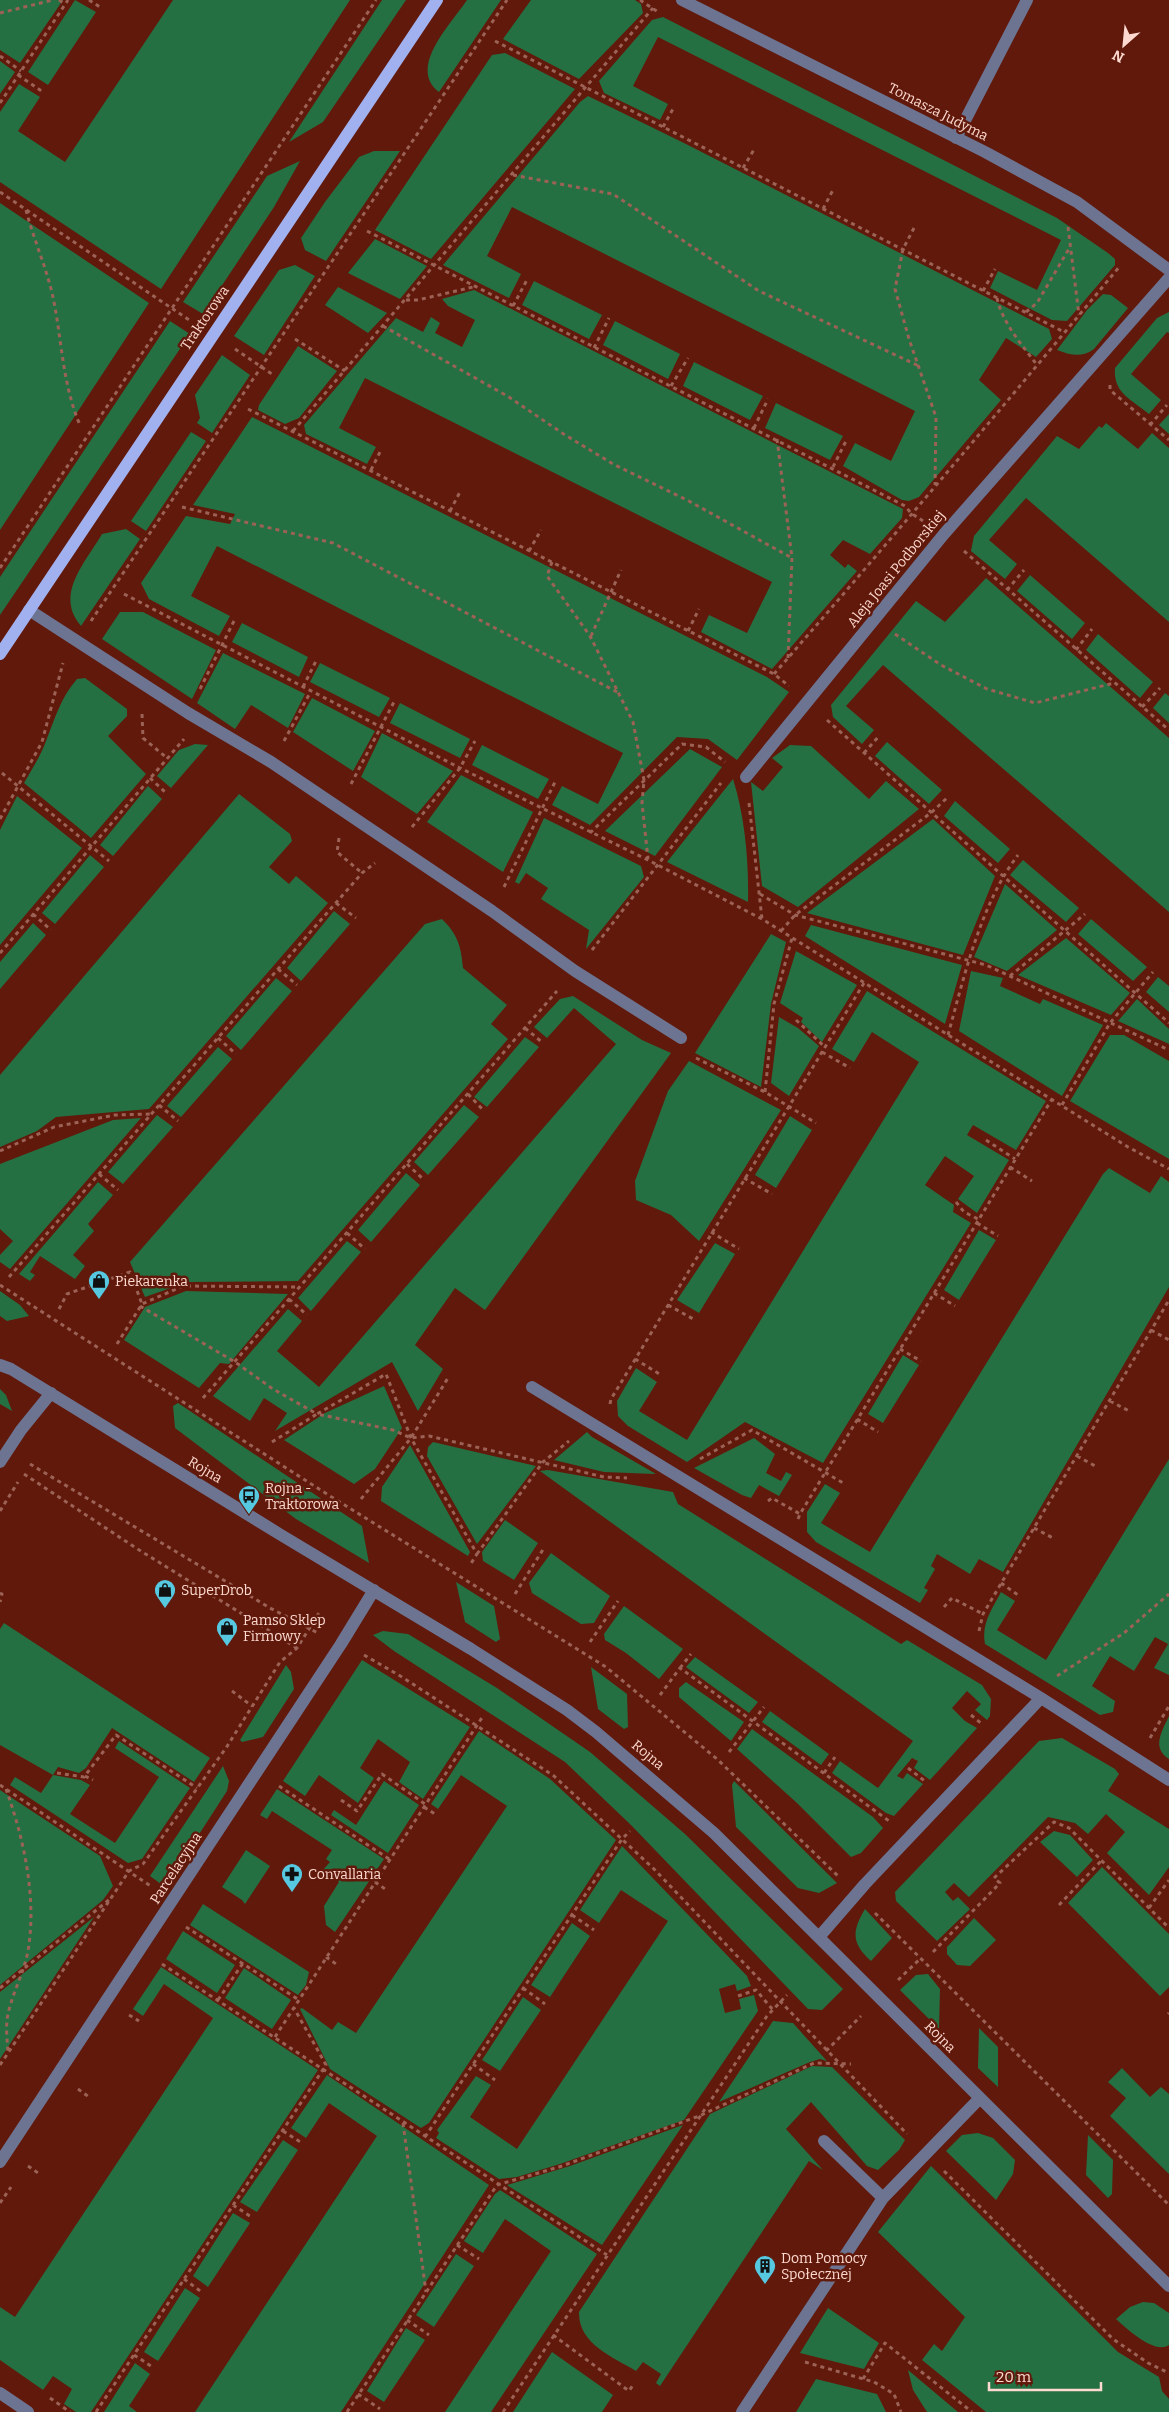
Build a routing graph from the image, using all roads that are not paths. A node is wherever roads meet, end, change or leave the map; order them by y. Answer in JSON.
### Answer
{"nodes":[{"id":1,"x":437,"y":0,"type":"edge"},
{"id":2,"x":682,"y":0,"type":"edge"},
{"id":3,"x":1027,"y":0,"type":"edge"},
{"id":4,"x":956,"y":138,"type":"junction"},
{"id":5,"x":1169,"y":270,"type":"edge"},
{"id":6,"x":1169,"y":278,"type":"edge"},
{"id":7,"x":29,"y":610,"type":"junction"},
{"id":8,"x":0,"y":654,"type":"edge"},
{"id":9,"x":746,"y":777,"type":"road end"},
{"id":10,"x":681,"y":1038,"type":"dead end"},
{"id":11,"x":0,"y":1357,"type":"edge"},
{"id":12,"x":6,"y":1367,"type":"edge"},
{"id":13,"x":532,"y":1387,"type":"dead end"},
{"id":14,"x":51,"y":1393,"type":"junction"},
{"id":15,"x":3,"y":1458,"type":"edge"},
{"id":16,"x":374,"y":1590,"type":"junction"},
{"id":17,"x":1041,"y":1698,"type":"junction"},
{"id":18,"x":1169,"y":1780,"type":"edge"},
{"id":19,"x":818,"y":1937,"type":"junction"},
{"id":20,"x":980,"y":2098,"type":"junction"},
{"id":21,"x":824,"y":2141,"type":"dead end"},
{"id":22,"x":0,"y":2162,"type":"edge"},
{"id":23,"x":883,"y":2198,"type":"junction"},
{"id":24,"x":1169,"y":2286,"type":"edge"},
{"id":25,"x":0,"y":2393,"type":"edge"},
{"id":26,"x":28,"y":2412,"type":"edge"},
{"id":27,"x":742,"y":2412,"type":"edge"}],
"edges":[{"from":1,"to":7,"type":"main road","name":"Traktorowa"},
{"from":2,"to":4,"type":"street","name":"Tomasza Judyma"},
{"from":3,"to":4,"type":"street"},
{"from":4,"to":5,"type":"street","name":"Tomasza Judyma"},
{"from":6,"to":9,"type":"street","name":"Aleja Joasi Podborskiej"},
{"from":7,"to":8,"type":"main road","name":"Traktorowa"},
{"from":7,"to":10,"type":"street"},
{"from":11,"to":12,"type":"street","name":"Rojna"},
{"from":12,"to":14,"type":"street","name":"Rojna"},
{"from":13,"to":17,"type":"street"},
{"from":14,"to":15,"type":"street"},
{"from":14,"to":16,"type":"street","name":"Rojna"},
{"from":16,"to":19,"type":"street","name":"Rojna"},
{"from":16,"to":22,"type":"street","name":"Parcelacyjna"},
{"from":17,"to":18,"type":"street"},
{"from":17,"to":19,"type":"street"},
{"from":19,"to":20,"type":"street","name":"Rojna"},
{"from":20,"to":23,"type":"street"},
{"from":20,"to":24,"type":"street","name":"Rojna"},
{"from":21,"to":23,"type":"street"},
{"from":23,"to":27,"type":"street"},
{"from":25,"to":26,"type":"street"}]}
